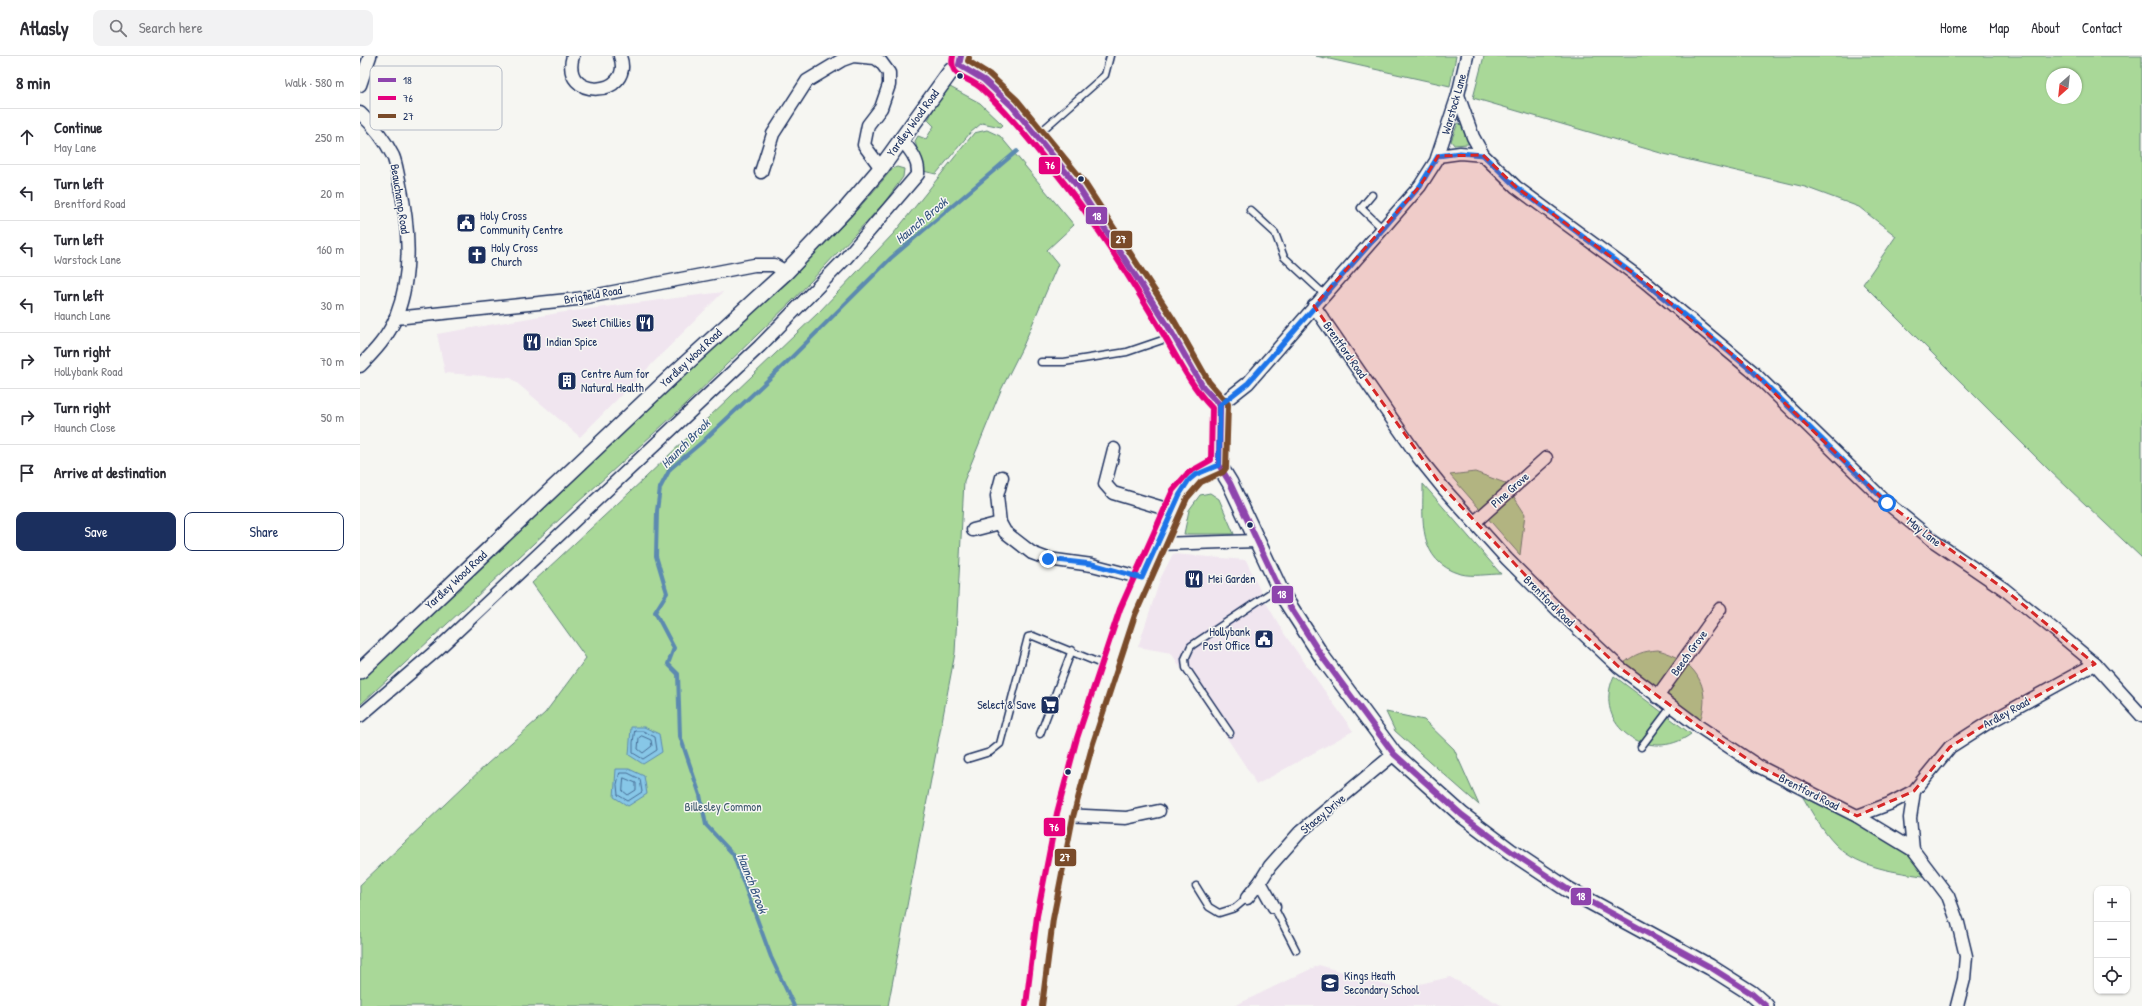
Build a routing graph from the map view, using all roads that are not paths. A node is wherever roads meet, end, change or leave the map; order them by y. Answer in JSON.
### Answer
{"nodes":[{"id":1,"x":370,"y":56,"type":"edge"},
{"id":2,"x":573,"y":56,"type":"edge"},
{"id":3,"x":620,"y":56,"type":"edge"},
{"id":4,"x":1110,"y":56,"type":"edge"},
{"id":5,"x":1467,"y":56,"type":"edge"},
{"id":6,"x":960,"y":61,"type":"edge"},
{"id":7,"x":360,"y":85,"type":"edge"},
{"id":8,"x":1458,"y":95,"type":"junction"},
{"id":9,"x":360,"y":113,"type":"edge"},
{"id":10,"x":370,"y":122,"type":"edge"},
{"id":11,"x":377,"y":130,"type":"edge"},
{"id":12,"x":1036,"y":135,"type":"junction"},
{"id":13,"x":902,"y":140,"type":"junction"},
{"id":14,"x":1483,"y":155,"type":"junction"},
{"id":15,"x":1438,"y":156,"type":"junction"},
{"id":16,"x":881,"y":168,"type":"junction"},
{"id":17,"x":761,"y":172,"type":"dead end"},
{"id":18,"x":1372,"y":195,"type":"dead end"},
{"id":19,"x":1250,"y":210,"type":"dead end"},
{"id":20,"x":1383,"y":229,"type":"junction"},
{"id":21,"x":786,"y":272,"type":"junction"},
{"id":22,"x":1325,"y":295,"type":"junction"},
{"id":23,"x":1314,"y":306,"type":"junction"},
{"id":24,"x":396,"y":318,"type":"junction"},
{"id":25,"x":1174,"y":336,"type":"junction"},
{"id":26,"x":1041,"y":362,"type":"dead end"},
{"id":27,"x":360,"y":366,"type":"edge"},
{"id":28,"x":1220,"y":405,"type":"junction"},
{"id":29,"x":1114,"y":449,"type":"dead end"},
{"id":30,"x":1546,"y":458,"type":"dead end"},
{"id":31,"x":1219,"y":465,"type":"junction"},
{"id":32,"x":1002,"y":477,"type":"dead end"},
{"id":33,"x":1172,"y":510,"type":"junction"},
{"id":34,"x":1475,"y":522,"type":"junction"},
{"id":35,"x":1000,"y":523,"type":"junction"},
{"id":36,"x":973,"y":530,"type":"dead end"},
{"id":37,"x":1257,"y":541,"type":"junction"},
{"id":38,"x":1158,"y":544,"type":"junction"},
{"id":39,"x":1142,"y":578,"type":"junction"},
{"id":40,"x":1279,"y":587,"type":"junction"},
{"id":41,"x":1720,"y":609,"type":"dead end"},
{"id":42,"x":1072,"y":650,"type":"junction"},
{"id":43,"x":2095,"y":664,"type":"junction"},
{"id":44,"x":1109,"y":667,"type":"junction"},
{"id":45,"x":360,"y":671,"type":"edge"},
{"id":46,"x":1657,"y":697,"type":"junction"},
{"id":47,"x":1671,"y":707,"type":"junction"},
{"id":48,"x":360,"y":716,"type":"edge"},
{"id":49,"x":2142,"y":716,"type":"edge"},
{"id":50,"x":1230,"y":733,"type":"dead end"},
{"id":51,"x":1040,"y":734,"type":"dead end"},
{"id":52,"x":1641,"y":747,"type":"dead end"},
{"id":53,"x":1394,"y":754,"type":"junction"},
{"id":54,"x":967,"y":759,"type":"dead end"},
{"id":55,"x":1914,"y":791,"type":"junction"},
{"id":56,"x":1159,"y":812,"type":"dead end"},
{"id":57,"x":1066,"y":816,"type":"junction"},
{"id":58,"x":1856,"y":816,"type":"junction"},
{"id":59,"x":1913,"y":850,"type":"junction"},
{"id":60,"x":1260,"y":882,"type":"junction"},
{"id":61,"x":1196,"y":886,"type":"dead end"},
{"id":62,"x":1247,"y":898,"type":"joint"},
{"id":63,"x":1274,"y":907,"type":"joint"},
{"id":64,"x":1296,"y":950,"type":"dead end"},
{"id":65,"x":1034,"y":1006,"type":"edge"},
{"id":66,"x":1766,"y":1006,"type":"edge"},
{"id":67,"x":1956,"y":1006,"type":"edge"}],
"edges":[{"from":1,"to":7,"type":"street"},
{"from":2,"to":3,"type":"street"},
{"from":4,"to":12,"type":"lane"},
{"from":5,"to":8,"type":"street","name":"Warstock Lane"},
{"from":6,"to":12,"type":"street"},
{"from":6,"to":13,"type":"street","name":"Yardley Wood Road"},
{"from":8,"to":14,"type":"street","name":"May Lane"},
{"from":8,"to":15,"type":"street","name":"Warstock Lane"},
{"from":9,"to":10,"type":"street","name":"Beauchamp Road"},
{"from":11,"to":24,"type":"street","name":"Beauchamp Road"},
{"from":12,"to":25,"type":"street"},
{"from":13,"to":16,"type":"street","name":"Yardley Wood Road"},
{"from":13,"to":48,"type":"street"},
{"from":14,"to":15,"type":"street"},
{"from":14,"to":43,"type":"street","name":"May Lane"},
{"from":15,"to":20,"type":"street","name":"Warstock Lane"},
{"from":16,"to":17,"type":"street"},
{"from":16,"to":21,"type":"street","name":"Yardley Wood Road"},
{"from":18,"to":20,"type":"lane"},
{"from":19,"to":22,"type":"lane"},
{"from":20,"to":22,"type":"street","name":"Warstock Lane"},
{"from":21,"to":24,"type":"street","name":"Brigfield Road"},
{"from":21,"to":45,"type":"street","name":"Yardley Wood Road"},
{"from":22,"to":23,"type":"street","name":"Warstock Lane"},
{"from":23,"to":28,"type":"street","name":"Warstock Lane"},
{"from":23,"to":34,"type":"street","name":"Brentford Road"},
{"from":24,"to":27,"type":"street","name":"Beauchamp Road"},
{"from":25,"to":26,"type":"lane"},
{"from":25,"to":28,"type":"street"},
{"from":28,"to":31,"type":"street"},
{"from":29,"to":33,"type":"street"},
{"from":30,"to":34,"type":"street","name":"Pine Grove"},
{"from":31,"to":33,"type":"street"},
{"from":31,"to":37,"type":"street"},
{"from":32,"to":35,"type":"street"},
{"from":33,"to":38,"type":"street"},
{"from":34,"to":46,"type":"street","name":"Brentford Road"},
{"from":35,"to":36,"type":"street"},
{"from":35,"to":39,"type":"street"},
{"from":37,"to":38,"type":"street"},
{"from":37,"to":40,"type":"street"},
{"from":38,"to":39,"type":"street"},
{"from":39,"to":44,"type":"street"},
{"from":40,"to":50,"type":"lane"},
{"from":40,"to":53,"type":"street"},
{"from":41,"to":46,"type":"street","name":"Beech Grove"},
{"from":42,"to":44,"type":"lane"},
{"from":42,"to":51,"type":"lane"},
{"from":42,"to":54,"type":"lane"},
{"from":43,"to":49,"type":"street","name":"May Lane"},
{"from":43,"to":55,"type":"street","name":"Ardley Road"},
{"from":44,"to":57,"type":"street"},
{"from":46,"to":47,"type":"street","name":"Brentford Road"},
{"from":47,"to":52,"type":"lane"},
{"from":47,"to":58,"type":"street","name":"Brentford Road"},
{"from":53,"to":60,"type":"street","name":"Stacey Drive"},
{"from":53,"to":66,"type":"street"},
{"from":55,"to":58,"type":"street"},
{"from":55,"to":59,"type":"street"},
{"from":56,"to":57,"type":"street"},
{"from":57,"to":65,"type":"street"},
{"from":58,"to":59,"type":"street","name":"Brentford Road"},
{"from":59,"to":67,"type":"street","name":"Brentford Road"},
{"from":60,"to":62,"type":"street","name":"Stacey Drive"},
{"from":60,"to":63,"type":"street"},
{"from":61,"to":62,"type":"lane"},
{"from":63,"to":64,"type":"lane"}]}
